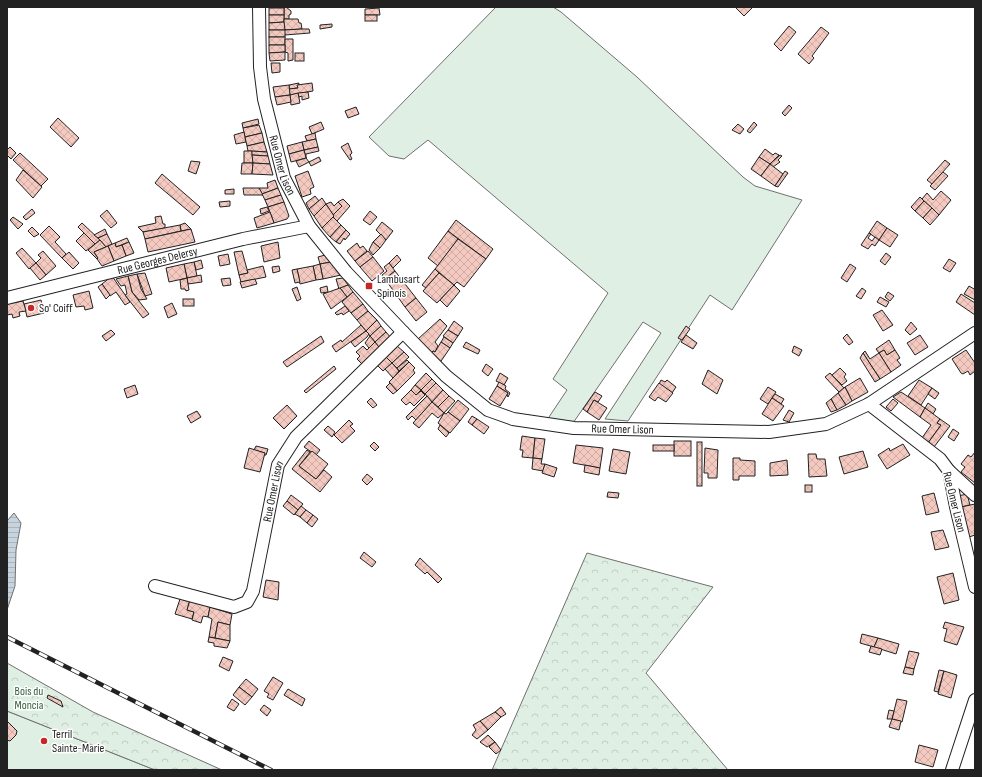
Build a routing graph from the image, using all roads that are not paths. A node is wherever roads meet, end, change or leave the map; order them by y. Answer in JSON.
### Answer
{"nodes":[{"id":1,"x":259,"y":7,"type":"edge"},
{"id":2,"x":308,"y":226,"type":"junction"},
{"id":3,"x":7,"y":298,"type":"edge"},
{"id":4,"x":403,"y":332,"type":"junction"},
{"id":5,"x":975,"y":333,"type":"edge"},
{"id":6,"x":870,"y":404,"type":"junction"},
{"id":7,"x":949,"y":471,"type":"junction"},
{"id":8,"x":975,"y":495,"type":"edge"},
{"id":9,"x":155,"y":586,"type":"dead end"},
{"id":10,"x":975,"y":587,"type":"edge"},
{"id":11,"x":975,"y":700,"type":"edge"},
{"id":12,"x":952,"y":770,"type":"edge"}],
"edges":[{"from":1,"to":2,"type":"street","name":"Rue Omer Lison"},
{"from":2,"to":3,"type":"street","name":"Rue Georges Delersy"},
{"from":2,"to":4,"type":"street","name":"Rue Omer Lison"},
{"from":4,"to":6,"type":"street","name":"Rue Omer Lison"},
{"from":4,"to":9,"type":"street","name":"Rue Omer Lison"},
{"from":5,"to":6,"type":"street","name":"Rue Omer Lison"},
{"from":6,"to":7,"type":"street","name":"Rue Omer Lison"},
{"from":7,"to":8,"type":"street"},
{"from":7,"to":10,"type":"street","name":"Rue Omer Lison"},
{"from":11,"to":12,"type":"street"}]}
